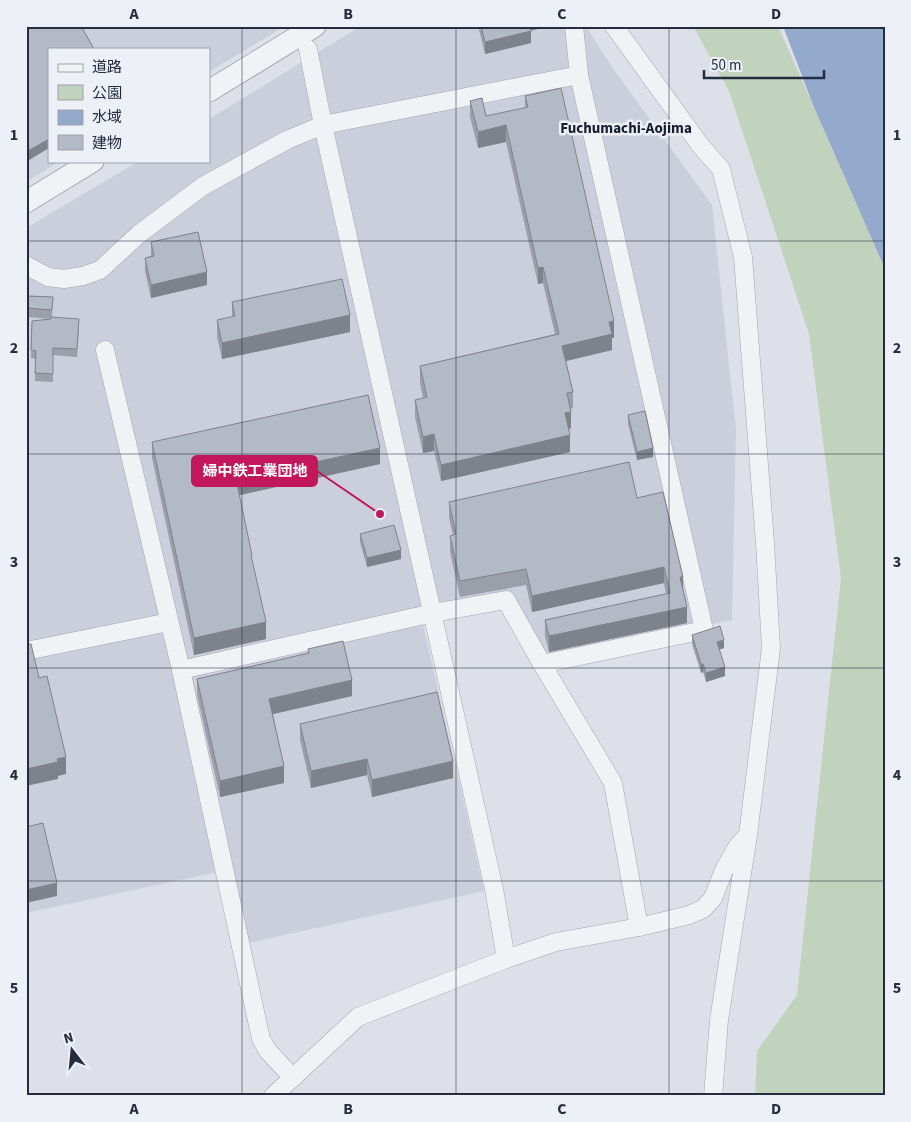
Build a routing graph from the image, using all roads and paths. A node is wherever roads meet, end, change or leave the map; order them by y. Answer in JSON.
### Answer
{"nodes":[{"id":1,"x":315,"y":26,"type":"edge"},
{"id":2,"x":574,"y":26,"type":"edge"},
{"id":3,"x":614,"y":26,"type":"edge"},
{"id":4,"x":308,"y":49,"type":"dead end"},
{"id":5,"x":579,"y":75,"type":"junction"},
{"id":6,"x":210,"y":90,"type":"edge"},
{"id":7,"x":323,"y":125,"type":"junction"},
{"id":8,"x":91,"y":162,"type":"edge"},
{"id":9,"x":26,"y":202,"type":"edge"},
{"id":10,"x":26,"y":264,"type":"edge"},
{"id":11,"x":105,"y":350,"type":"dead end"},
{"id":12,"x":433,"y":613,"type":"junction"},
{"id":13,"x":169,"y":622,"type":"junction"},
{"id":14,"x":26,"y":651,"type":"edge"},
{"id":15,"x":542,"y":664,"type":"junction"},
{"id":16,"x":181,"y":670,"type":"junction"},
{"id":17,"x":748,"y":835,"type":"junction"},
{"id":18,"x":638,"y":927,"type":"junction"},
{"id":19,"x":506,"y":959,"type":"junction"},
{"id":20,"x":293,"y":1078,"type":"junction"},
{"id":21,"x":273,"y":1096,"type":"edge"},
{"id":22,"x":713,"y":1096,"type":"edge"}],
"edges":[{"from":1,"to":6,"type":"street"},
{"from":2,"to":5,"type":"street"},
{"from":3,"to":17,"type":"street"},
{"from":4,"to":7,"type":"street"},
{"from":5,"to":7,"type":"street"},
{"from":5,"to":15,"type":"street"},
{"from":7,"to":10,"type":"street"},
{"from":7,"to":12,"type":"street"},
{"from":8,"to":9,"type":"street"},
{"from":11,"to":13,"type":"street"},
{"from":12,"to":15,"type":"street"},
{"from":12,"to":16,"type":"street"},
{"from":12,"to":19,"type":"street"},
{"from":13,"to":14,"type":"street"},
{"from":13,"to":16,"type":"street"},
{"from":15,"to":18,"type":"street"},
{"from":16,"to":20,"type":"street"},
{"from":17,"to":18,"type":"street"},
{"from":17,"to":22,"type":"street"},
{"from":18,"to":19,"type":"street"},
{"from":19,"to":20,"type":"street"},
{"from":20,"to":21,"type":"street"}]}
